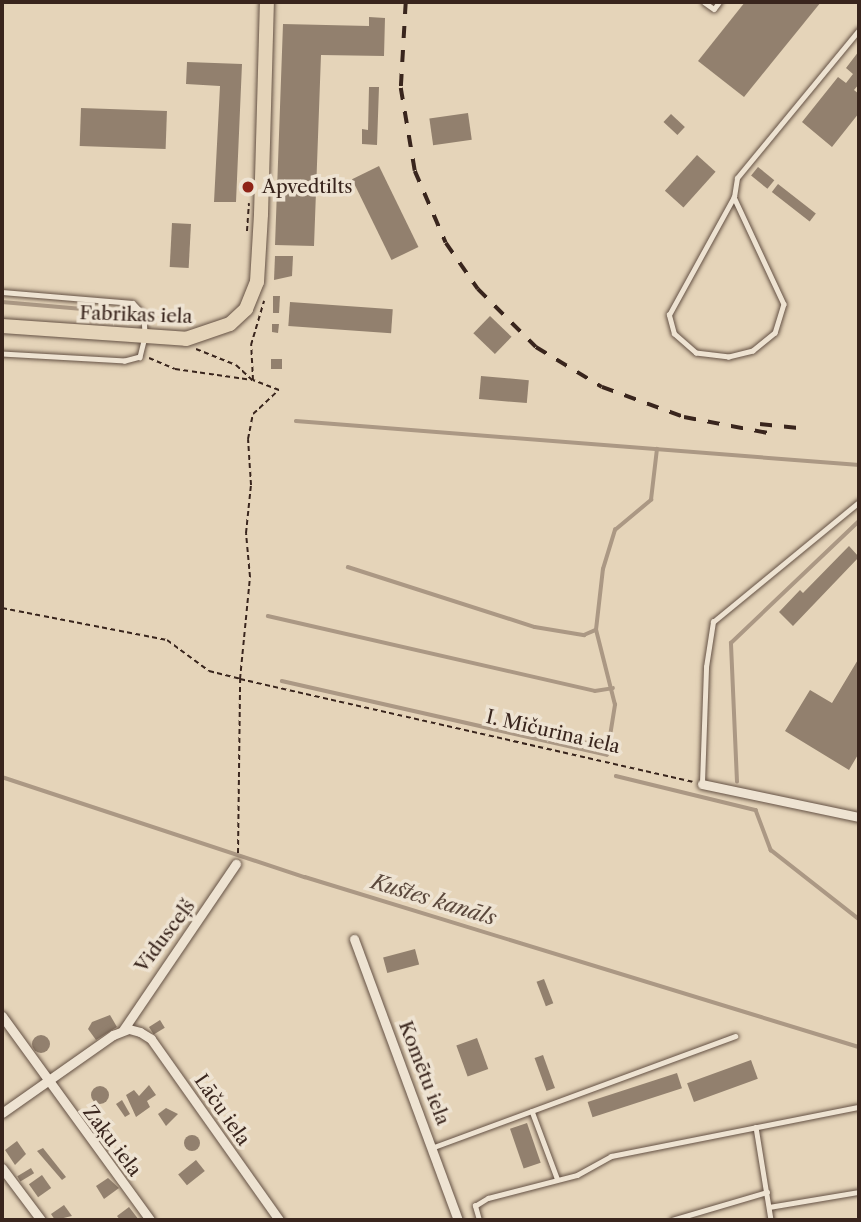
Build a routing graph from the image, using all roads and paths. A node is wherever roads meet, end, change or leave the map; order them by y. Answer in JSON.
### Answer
{"nodes":[{"id":1,"x":267,"y":2,"type":"edge"},
{"id":2,"x":704,"y":2,"type":"edge"},
{"id":3,"x":719,"y":2,"type":"edge"},
{"id":4,"x":859,"y":30,"type":"edge"},
{"id":5,"x":734,"y":197,"type":"junction"},
{"id":6,"x":253,"y":200,"type":"dead end"},
{"id":7,"x":249,"y":236,"type":"dead end"},
{"id":8,"x":2,"y":292,"type":"edge"},
{"id":9,"x":264,"y":300,"type":"dead end"},
{"id":10,"x":2,"y":326,"type":"edge"},
{"id":11,"x":145,"y":337,"type":"junction"},
{"id":12,"x":194,"y":348,"type":"dead end"},
{"id":13,"x":142,"y":353,"type":"junction"},
{"id":14,"x":2,"y":354,"type":"edge"},
{"id":15,"x":253,"y":380,"type":"junction"},
{"id":16,"x":859,"y":502,"type":"edge"},
{"id":17,"x":2,"y":608,"type":"edge"},
{"id":18,"x":240,"y":679,"type":"junction"},
{"id":19,"x":702,"y":784,"type":"junction"},
{"id":20,"x":859,"y":817,"type":"edge"},
{"id":21,"x":236,"y":864,"type":"joint"},
{"id":22,"x":354,"y":939,"type":"dead end"},
{"id":23,"x":2,"y":1016,"type":"edge"},
{"id":24,"x":126,"y":1030,"type":"junction"},
{"id":25,"x":735,"y":1036,"type":"dead end"},
{"id":26,"x":46,"y":1082,"type":"junction"},
{"id":27,"x":859,"y":1107,"type":"edge"},
{"id":28,"x":532,"y":1111,"type":"junction"},
{"id":29,"x":2,"y":1112,"type":"edge"},
{"id":30,"x":755,"y":1127,"type":"junction"},
{"id":31,"x":434,"y":1147,"type":"junction"},
{"id":32,"x":2,"y":1168,"type":"edge"},
{"id":33,"x":557,"y":1178,"type":"junction"},
{"id":34,"x":766,"y":1192,"type":"junction"},
{"id":35,"x":859,"y":1192,"type":"edge"},
{"id":36,"x":769,"y":1208,"type":"junction"},
{"id":37,"x":41,"y":1220,"type":"edge"},
{"id":38,"x":150,"y":1220,"type":"edge"},
{"id":39,"x":279,"y":1220,"type":"edge"},
{"id":40,"x":458,"y":1220,"type":"edge"},
{"id":41,"x":479,"y":1220,"type":"edge"},
{"id":42,"x":672,"y":1220,"type":"edge"},
{"id":43,"x":771,"y":1220,"type":"edge"}],
"edges":[{"from":1,"to":11,"type":"main road","name":"Fabrikas iela"},
{"from":2,"to":3,"type":"lane"},
{"from":4,"to":5,"type":"lane"},
{"from":5,"to":5,"type":"lane"},
{"from":6,"to":7,"type":"path"},
{"from":8,"to":11,"type":"lane"},
{"from":9,"to":15,"type":"path"},
{"from":10,"to":11,"type":"main road","name":"Fabrikas iela"},
{"from":11,"to":13,"type":"lane"},
{"from":12,"to":15,"type":"path"},
{"from":13,"to":14,"type":"lane"},
{"from":13,"to":15,"type":"path"},
{"from":15,"to":18,"type":"path"},
{"from":16,"to":19,"type":"lane"},
{"from":17,"to":18,"type":"path","name":"I. Mičurina iela"},
{"from":18,"to":19,"type":"path","name":"I. Mičurina iela"},
{"from":18,"to":21,"type":"path"},
{"from":19,"to":20,"type":"street"},
{"from":21,"to":24,"type":"street","name":"Vidusceļš"},
{"from":22,"to":31,"type":"street","name":"Komētu iela"},
{"from":23,"to":26,"type":"street","name":"Zaķu iela"},
{"from":24,"to":26,"type":"street","name":"Vidusceļš"},
{"from":24,"to":39,"type":"street","name":"Lāču iela"},
{"from":25,"to":28,"type":"lane"},
{"from":26,"to":29,"type":"street","name":"Vidusceļš"},
{"from":26,"to":38,"type":"street","name":"Zaķu iela"},
{"from":27,"to":30,"type":"lane"},
{"from":28,"to":31,"type":"lane"},
{"from":28,"to":33,"type":"lane"},
{"from":30,"to":33,"type":"lane"},
{"from":30,"to":34,"type":"lane"},
{"from":31,"to":40,"type":"street","name":"Komētu iela"},
{"from":32,"to":37,"type":"street"},
{"from":33,"to":41,"type":"lane"},
{"from":34,"to":36,"type":"lane"},
{"from":34,"to":42,"type":"lane"},
{"from":35,"to":36,"type":"lane"},
{"from":36,"to":43,"type":"lane"}]}
